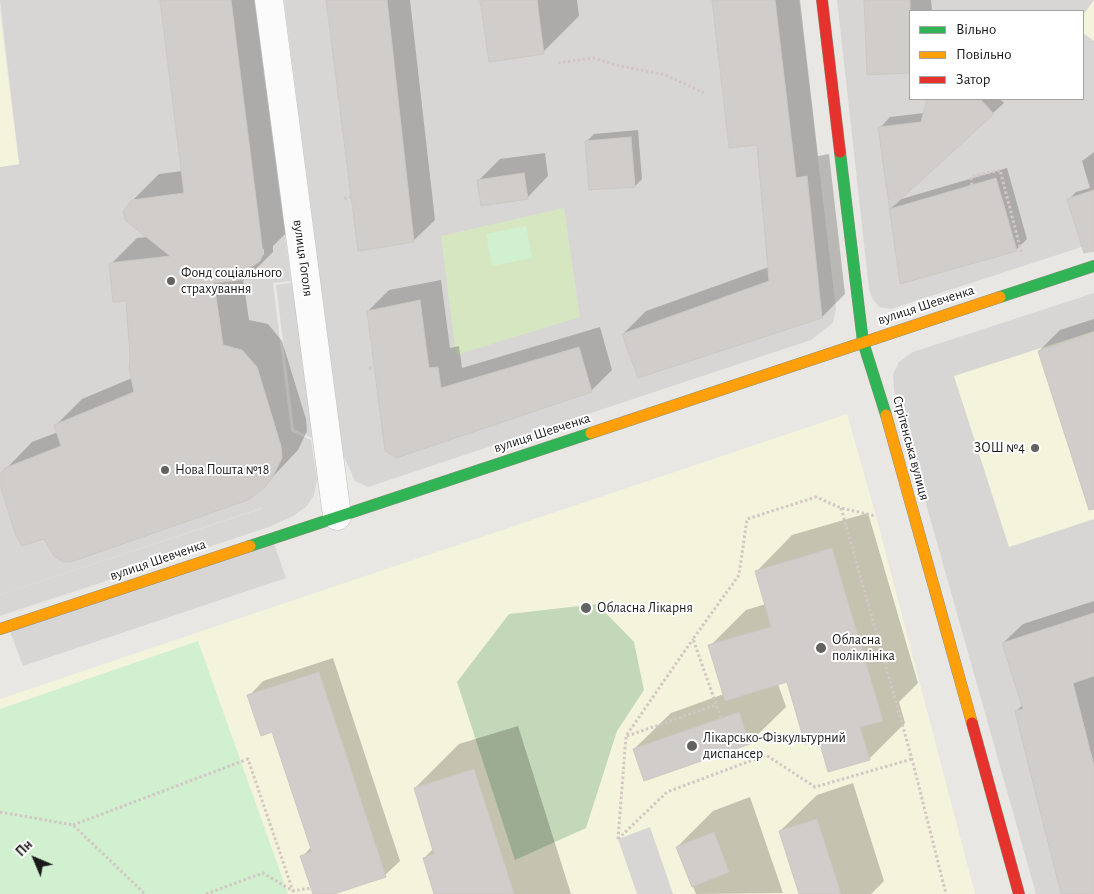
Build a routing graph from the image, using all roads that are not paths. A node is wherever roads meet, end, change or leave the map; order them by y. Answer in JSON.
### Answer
{"nodes":[{"id":1,"x":269,"y":0,"type":"edge"},
{"id":2,"x":822,"y":0,"type":"edge"},
{"id":3,"x":1094,"y":266,"type":"edge"},
{"id":4,"x":863,"y":342,"type":"junction"},
{"id":5,"x":337,"y":516,"type":"junction"},
{"id":6,"x":0,"y":629,"type":"edge"},
{"id":7,"x":1019,"y":894,"type":"edge"}],
"edges":[{"from":1,"to":5,"type":"street","name":"вулиця Гоголя"},
{"from":2,"to":4,"type":"street","name":"Стрітенська вулиця"},
{"from":3,"to":4,"type":"street","name":"вулиця Шевченка"},
{"from":4,"to":5,"type":"street","name":"вулиця Шевченка"},
{"from":4,"to":7,"type":"street","name":"Стрітенська вулиця"},
{"from":5,"to":6,"type":"street","name":"вулиця Шевченка"}]}
